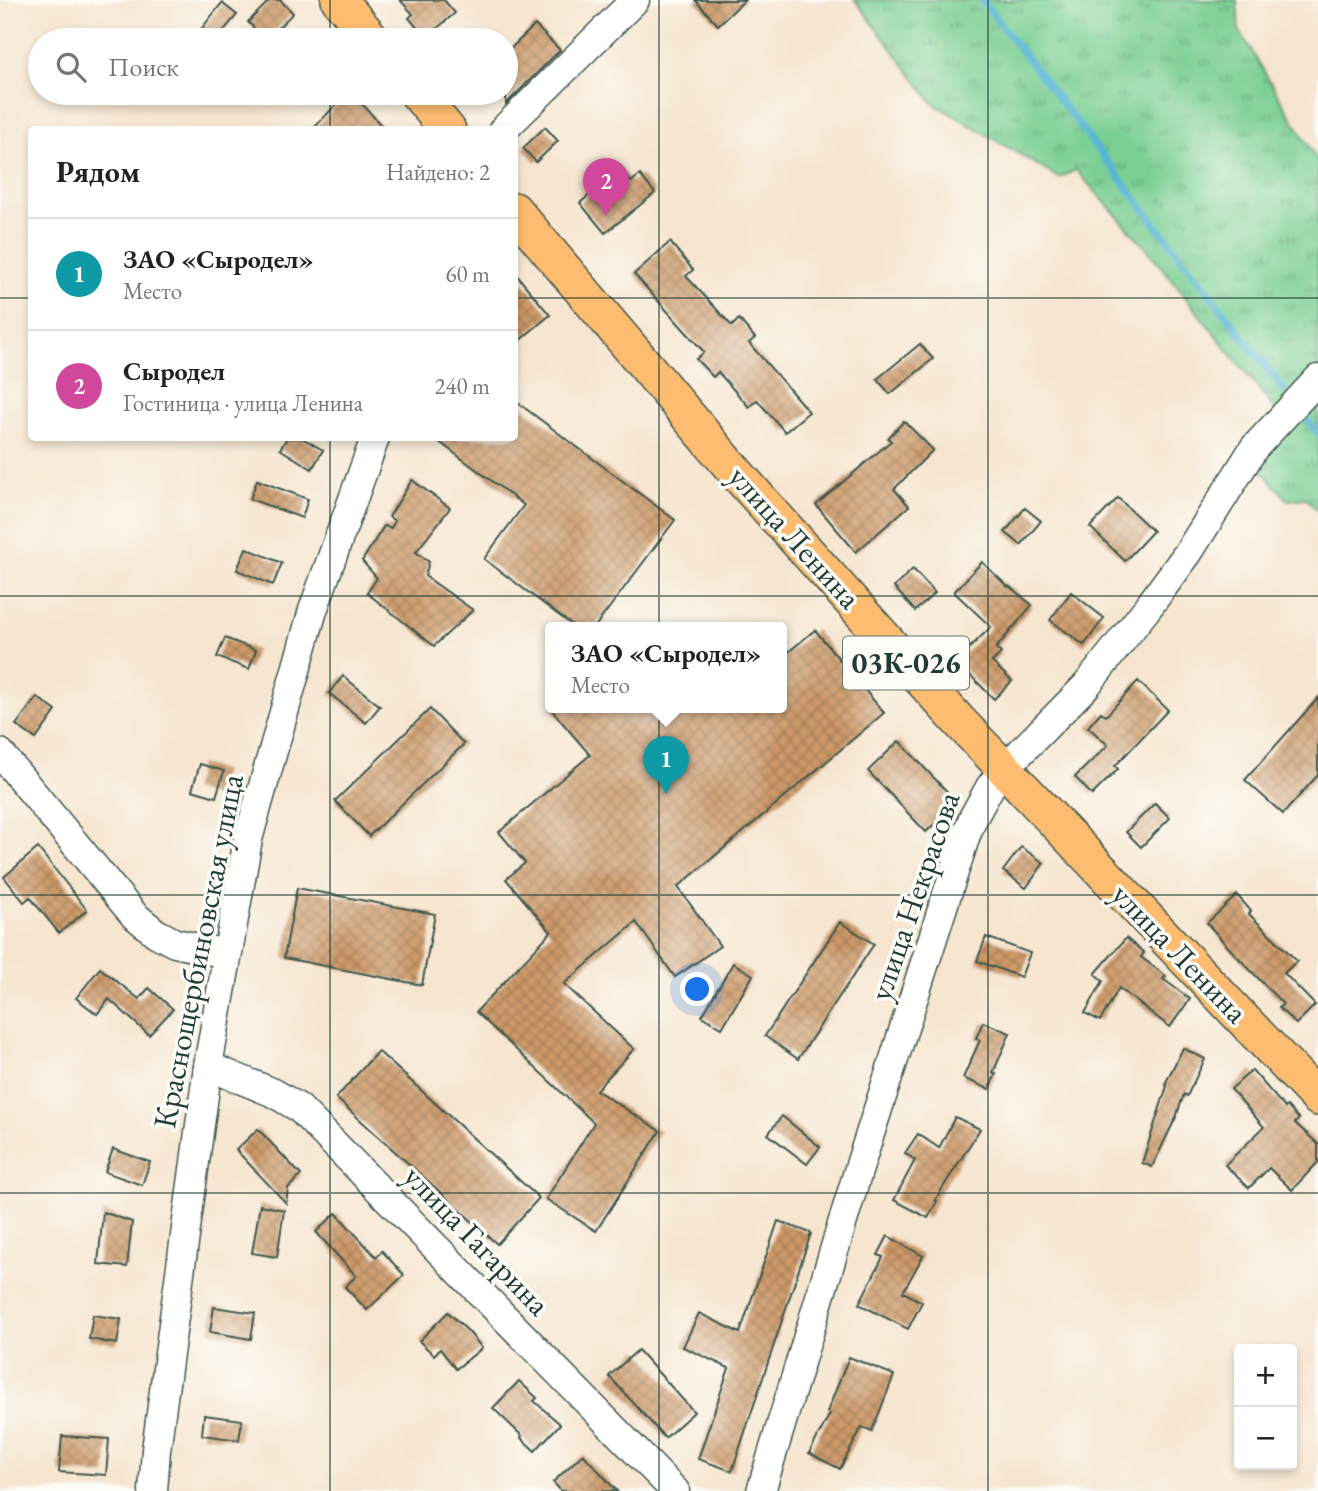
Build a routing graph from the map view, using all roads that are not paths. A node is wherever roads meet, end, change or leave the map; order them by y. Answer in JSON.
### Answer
{"nodes":[{"id":1,"x":339,"y":0,"type":"edge"},
{"id":2,"x":635,"y":0,"type":"edge"},
{"id":3,"x":363,"y":28,"type":"edge"},
{"id":4,"x":427,"y":105,"type":"edge"},
{"id":5,"x":444,"y":126,"type":"edge"},
{"id":6,"x":507,"y":126,"type":"edge"},
{"id":7,"x":518,"y":215,"type":"edge"},
{"id":8,"x":1318,"y":379,"type":"edge"},
{"id":9,"x":374,"y":441,"type":"edge"},
{"id":10,"x":0,"y":753,"type":"edge"},
{"id":11,"x":1004,"y":769,"type":"junction"},
{"id":12,"x":227,"y":954,"type":"junction"},
{"id":13,"x":208,"y":1066,"type":"junction"},
{"id":14,"x":1318,"y":1098,"type":"edge"},
{"id":15,"x":153,"y":1491,"type":"edge"},
{"id":16,"x":675,"y":1491,"type":"edge"},
{"id":17,"x":761,"y":1491,"type":"edge"}],
"edges":[{"from":1,"to":3,"type":"main road"},
{"from":2,"to":6,"type":"street"},
{"from":4,"to":5,"type":"main road"},
{"from":7,"to":11,"type":"main road","name":"улица Ленина","number":"03К-026"},
{"from":8,"to":11,"type":"street","name":"улица Некрасова"},
{"from":9,"to":12,"type":"street","name":"Краснощербиновская улица"},
{"from":10,"to":12,"type":"street"},
{"from":11,"to":14,"type":"main road","name":"улица Ленина","number":"03К-026"},
{"from":11,"to":17,"type":"street","name":"улица Некрасова"},
{"from":12,"to":13,"type":"street","name":"Краснощербиновская улица"},
{"from":13,"to":15,"type":"street","name":"Краснощербиновская улица"},
{"from":13,"to":16,"type":"street","name":"улица Гагарина"}]}
